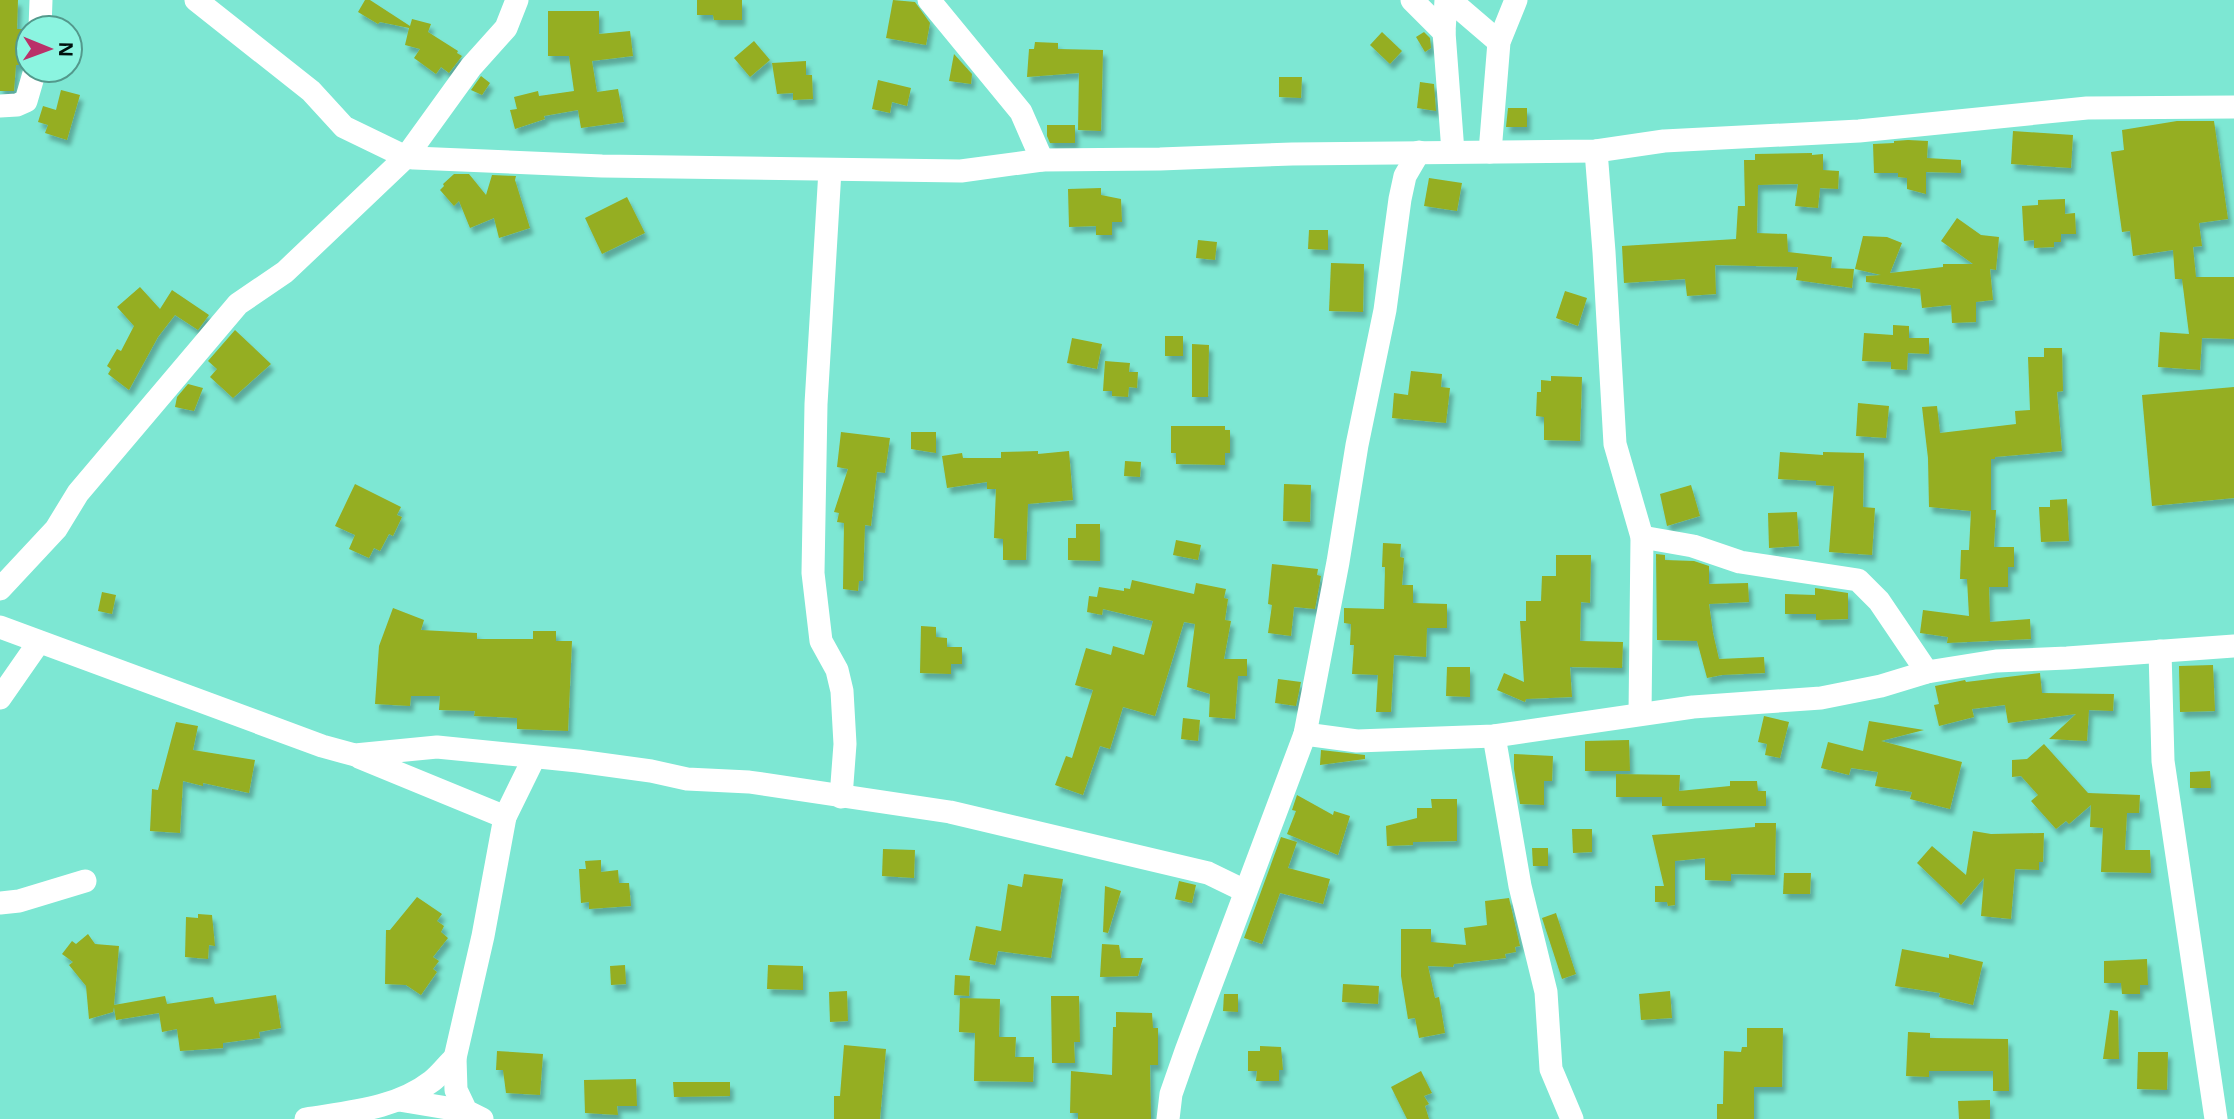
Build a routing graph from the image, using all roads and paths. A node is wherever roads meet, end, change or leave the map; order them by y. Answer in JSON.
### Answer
{"nodes":[{"id":1,"x":196,"y":0,"type":"edge"},
{"id":2,"x":517,"y":0,"type":"edge"},
{"id":3,"x":929,"y":0,"type":"edge"},
{"id":4,"x":1412,"y":0,"type":"edge"},
{"id":5,"x":1448,"y":0,"type":"edge"},
{"id":6,"x":1516,"y":0,"type":"edge"},
{"id":7,"x":1444,"y":32,"type":"junction"},
{"id":8,"x":1499,"y":43,"type":"junction"},
{"id":9,"x":31,"y":84,"type":"edge"},
{"id":10,"x":0,"y":106,"type":"edge"},
{"id":11,"x":2234,"y":107,"type":"edge"},
{"id":12,"x":1595,"y":151,"type":"junction"},
{"id":13,"x":1419,"y":152,"type":"junction"},
{"id":14,"x":1453,"y":152,"type":"junction"},
{"id":15,"x":1490,"y":152,"type":"junction"},
{"id":16,"x":406,"y":157,"type":"junction"},
{"id":17,"x":1042,"y":160,"type":"junction"},
{"id":18,"x":830,"y":170,"type":"junction"},
{"id":19,"x":1643,"y":537,"type":"junction"},
{"id":20,"x":0,"y":589,"type":"edge"},
{"id":21,"x":0,"y":627,"type":"edge"},
{"id":22,"x":39,"y":642,"type":"junction"},
{"id":23,"x":2234,"y":646,"type":"edge"},
{"id":24,"x":2160,"y":652,"type":"junction"},
{"id":25,"x":1927,"y":672,"type":"junction"},
{"id":26,"x":0,"y":698,"type":"edge"},
{"id":27,"x":1640,"y":714,"type":"junction"},
{"id":28,"x":1305,"y":734,"type":"junction"},
{"id":29,"x":1494,"y":736,"type":"junction"},
{"id":30,"x":355,"y":755,"type":"junction"},
{"id":31,"x":534,"y":758,"type":"junction"},
{"id":32,"x":841,"y":797,"type":"junction"},
{"id":33,"x":505,"y":817,"type":"junction"},
{"id":34,"x":85,"y":881,"type":"dead end"},
{"id":35,"x":1245,"y":891,"type":"junction"},
{"id":36,"x":0,"y":903,"type":"edge"},
{"id":37,"x":455,"y":1058,"type":"junction"},
{"id":38,"x":399,"y":1100,"type":"junction"},
{"id":39,"x":474,"y":1115,"type":"edge"},
{"id":40,"x":306,"y":1119,"type":"edge"},
{"id":41,"x":1168,"y":1119,"type":"edge"},
{"id":42,"x":1572,"y":1119,"type":"edge"},
{"id":43,"x":2216,"y":1119,"type":"edge"}],
"edges":[{"from":1,"to":16,"type":"street"},
{"from":2,"to":16,"type":"street"},
{"from":3,"to":17,"type":"street"},
{"from":4,"to":7,"type":"street"},
{"from":5,"to":7,"type":"street"},
{"from":5,"to":8,"type":"street"},
{"from":6,"to":8,"type":"street"},
{"from":7,"to":14,"type":"street"},
{"from":8,"to":15,"type":"street"},
{"from":9,"to":10,"type":"street"},
{"from":11,"to":12,"type":"street"},
{"from":12,"to":15,"type":"street"},
{"from":12,"to":19,"type":"street"},
{"from":13,"to":14,"type":"street"},
{"from":13,"to":17,"type":"street"},
{"from":13,"to":28,"type":"street"},
{"from":14,"to":15,"type":"street"},
{"from":16,"to":18,"type":"street"},
{"from":16,"to":20,"type":"street"},
{"from":17,"to":18,"type":"street"},
{"from":18,"to":32,"type":"street"},
{"from":19,"to":25,"type":"street"},
{"from":19,"to":27,"type":"street"},
{"from":21,"to":22,"type":"street"},
{"from":22,"to":26,"type":"street"},
{"from":22,"to":30,"type":"street"},
{"from":23,"to":24,"type":"street"},
{"from":24,"to":25,"type":"street"},
{"from":24,"to":43,"type":"street"},
{"from":25,"to":27,"type":"street"},
{"from":27,"to":29,"type":"street"},
{"from":28,"to":29,"type":"street"},
{"from":28,"to":35,"type":"street"},
{"from":29,"to":42,"type":"street"},
{"from":30,"to":31,"type":"street"},
{"from":30,"to":33,"type":"street"},
{"from":31,"to":32,"type":"street"},
{"from":31,"to":33,"type":"street"},
{"from":32,"to":35,"type":"street"},
{"from":33,"to":37,"type":"street"},
{"from":34,"to":36,"type":"street"},
{"from":35,"to":41,"type":"street"},
{"from":37,"to":38,"type":"street"},
{"from":37,"to":39,"type":"street"},
{"from":38,"to":39,"type":"street"},
{"from":38,"to":40,"type":"street"}]}
